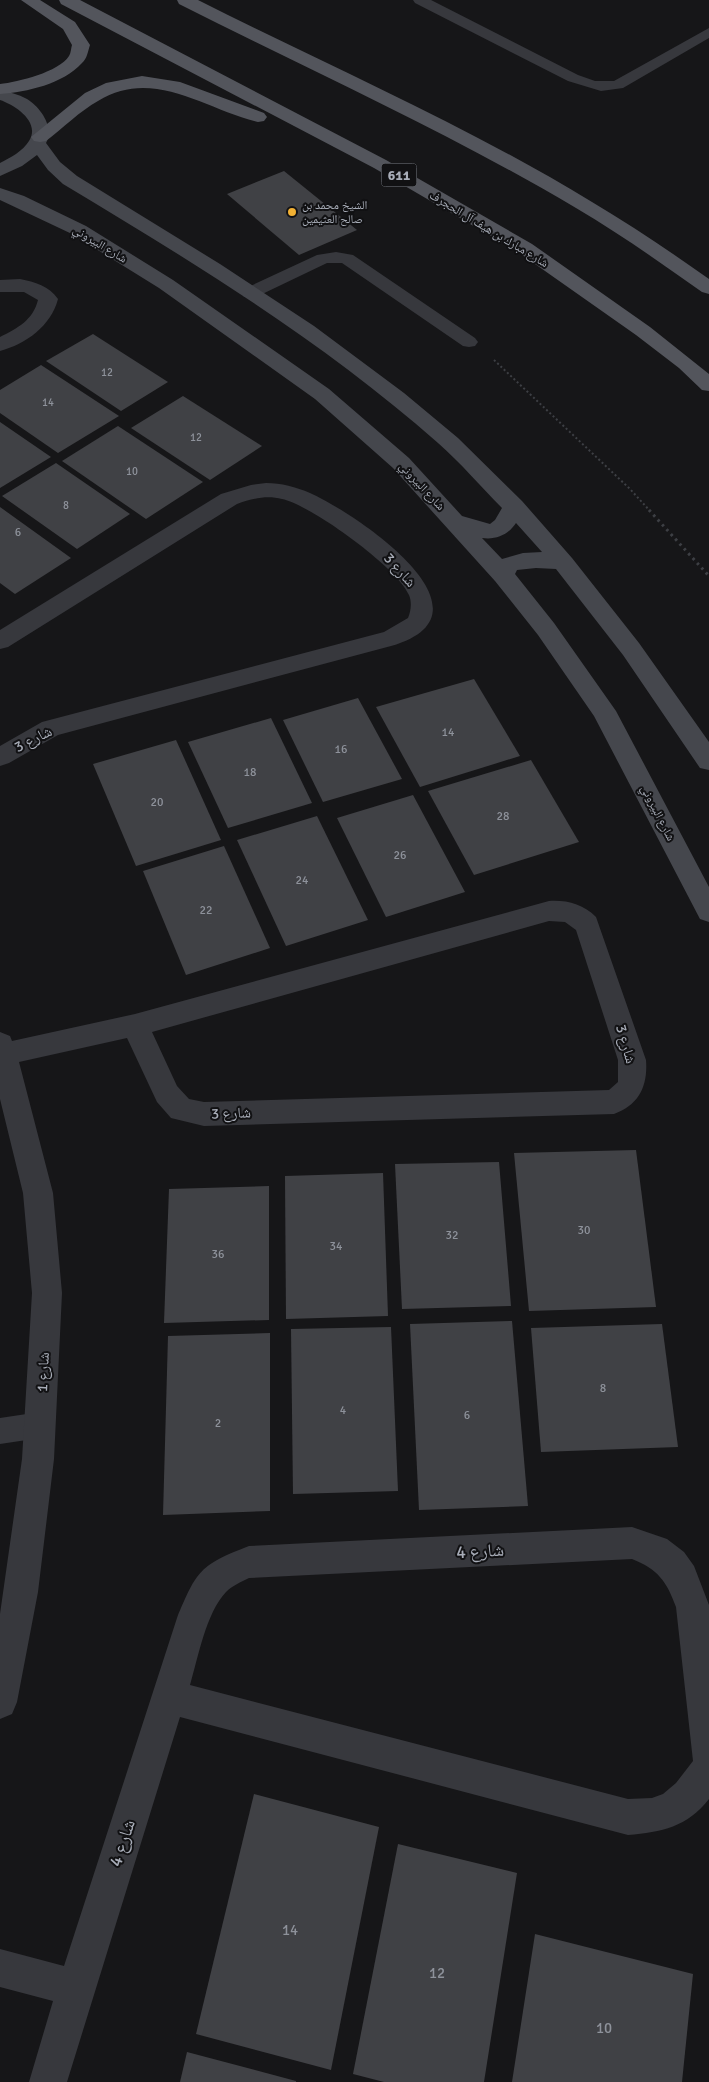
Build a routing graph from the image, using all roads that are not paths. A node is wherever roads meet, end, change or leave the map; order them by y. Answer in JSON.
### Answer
{"nodes":[{"id":1,"x":29,"y":0,"type":"edge"},
{"id":2,"x":67,"y":0,"type":"edge"},
{"id":3,"x":184,"y":0,"type":"edge"},
{"id":4,"x":420,"y":0,"type":"edge"},
{"id":5,"x":709,"y":32,"type":"edge"},
{"id":6,"x":0,"y":90,"type":"edge"},
{"id":7,"x":0,"y":95,"type":"edge"},
{"id":8,"x":39,"y":140,"type":"junction"},
{"id":9,"x":380,"y":164,"type":"junction"},
{"id":10,"x":0,"y":170,"type":"edge"},
{"id":11,"x":0,"y":194,"type":"edge"},
{"id":12,"x":0,"y":286,"type":"edge"},
{"id":13,"x":709,"y":288,"type":"edge"},
{"id":14,"x":250,"y":293,"type":"junction"},
{"id":15,"x":469,"y":342,"type":"road end"},
{"id":16,"x":0,"y":345,"type":"edge"},
{"id":17,"x":709,"y":385,"type":"edge"},
{"id":18,"x":514,"y":506,"type":"junction"},
{"id":19,"x":456,"y":522,"type":"junction"},
{"id":20,"x":564,"y":564,"type":"junction"},
{"id":21,"x":503,"y":575,"type":"junction"},
{"id":22,"x":0,"y":641,"type":"edge"},
{"id":23,"x":1,"y":754,"type":"edge"},
{"id":24,"x":709,"y":761,"type":"edge"},
{"id":25,"x":709,"y":912,"type":"edge"},
{"id":26,"x":135,"y":1025,"type":"junction"},
{"id":27,"x":2,"y":1049,"type":"edge"},
{"id":28,"x":40,"y":1425,"type":"junction"},
{"id":29,"x":0,"y":1431,"type":"edge"},
{"id":30,"x":168,"y":1698,"type":"junction"},
{"id":31,"x":0,"y":1702,"type":"edge"},
{"id":32,"x":709,"y":1758,"type":"edge"},
{"id":33,"x":709,"y":1768,"type":"edge"},
{"id":34,"x":0,"y":1968,"type":"edge"},
{"id":35,"x":76,"y":1988,"type":"junction"},
{"id":36,"x":48,"y":2082,"type":"edge"}],
"edges":[{"from":1,"to":6,"type":"main road"},
{"from":2,"to":9,"type":"main road","name":"شارع مبارك بن هيف آل الحجرف","number":"611"},
{"from":3,"to":13,"type":"main road"},
{"from":4,"to":5,"type":"lane"},
{"from":7,"to":8,"type":"street"},
{"from":8,"to":9,"type":"main road"},
{"from":8,"to":10,"type":"street"},
{"from":8,"to":14,"type":"street"},
{"from":9,"to":17,"type":"main road","name":"شارع مبارك بن هيف آل الحجرف","number":"611"},
{"from":11,"to":19,"type":"street","name":"شارع البيروني"},
{"from":12,"to":16,"type":"street"},
{"from":14,"to":15,"type":"lane"},
{"from":14,"to":18,"type":"street"},
{"from":18,"to":19,"type":"street"},
{"from":18,"to":20,"type":"street"},
{"from":19,"to":21,"type":"street","name":"شارع البيروني"},
{"from":20,"to":21,"type":"street"},
{"from":20,"to":24,"type":"street"},
{"from":21,"to":25,"type":"street","name":"شارع البيروني"},
{"from":22,"to":23,"type":"street","name":"شارع 3"},
{"from":26,"to":26,"type":"street","name":"شارع 3"},
{"from":26,"to":27,"type":"street","name":"شارع 3"},
{"from":27,"to":28,"type":"street","name":"شارع 1"},
{"from":28,"to":29,"type":"lane"},
{"from":28,"to":31,"type":"street","name":"شارع 1"},
{"from":30,"to":32,"type":"street","name":"شارع 4"},
{"from":30,"to":33,"type":"street"},
{"from":30,"to":35,"type":"street","name":"شارع 4"},
{"from":34,"to":35,"type":"street"},
{"from":35,"to":36,"type":"street","name":"شارع 4"}]}
